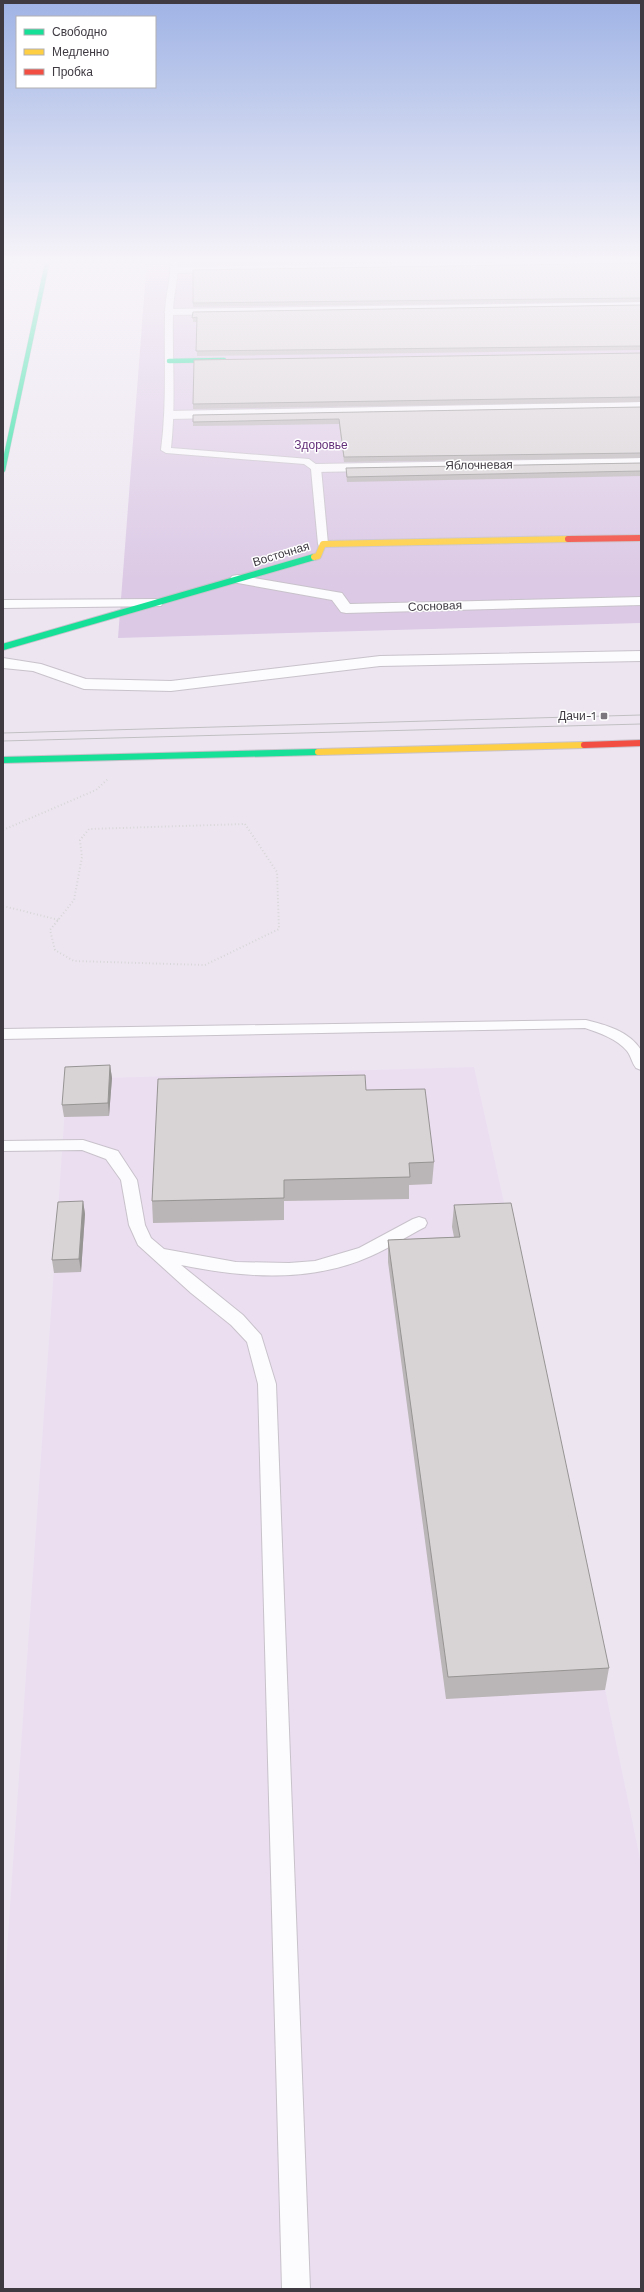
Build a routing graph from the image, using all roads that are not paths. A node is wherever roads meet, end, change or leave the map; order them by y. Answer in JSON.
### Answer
{"nodes":[{"id":1,"x":25,"y":366,"type":"edge"},
{"id":2,"x":169,"y":366,"type":"edge"},
{"id":3,"x":641,"y":406,"type":"edge"},
{"id":4,"x":170,"y":415,"type":"junction"},
{"id":5,"x":641,"y":462,"type":"edge"},
{"id":6,"x":316,"y":468,"type":"junction"},
{"id":7,"x":3,"y":470,"type":"edge"},
{"id":8,"x":641,"y":538,"type":"edge"},
{"id":9,"x":323,"y":544,"type":"junction"},
{"id":10,"x":237,"y":579,"type":"junction"},
{"id":11,"x":641,"y":601,"type":"edge"},
{"id":12,"x":156,"y":603,"type":"junction"},
{"id":13,"x":3,"y":604,"type":"edge"},
{"id":14,"x":3,"y":647,"type":"edge"},
{"id":15,"x":641,"y":656,"type":"edge"},
{"id":16,"x":3,"y":663,"type":"edge"},
{"id":17,"x":641,"y":671,"type":"edge"},
{"id":18,"x":283,"y":673,"type":"junction"},
{"id":19,"x":641,"y":743,"type":"edge"},
{"id":20,"x":3,"y":760,"type":"edge"},
{"id":21,"x":3,"y":1034,"type":"edge"},
{"id":22,"x":641,"y":1065,"type":"edge"},
{"id":23,"x":3,"y":1146,"type":"edge"},
{"id":24,"x":419,"y":1223,"type":"dead end"},
{"id":25,"x":155,"y":1253,"type":"junction"},
{"id":26,"x":296,"y":2289,"type":"edge"}],
"edges":[{"from":1,"to":7,"type":"main road"},
{"from":2,"to":4,"type":"lane"},
{"from":3,"to":4,"type":"street"},
{"from":4,"to":6,"type":"lane"},
{"from":5,"to":6,"type":"street","name":"Яблочневая"},
{"from":6,"to":9,"type":"lane"},
{"from":8,"to":9,"type":"main road","name":"Восточная"},
{"from":9,"to":10,"type":"main road","name":"Восточная"},
{"from":10,"to":11,"type":"street","name":"Сосновая"},
{"from":10,"to":12,"type":"main road","name":"Восточная"},
{"from":12,"to":13,"type":"street"},
{"from":12,"to":14,"type":"main road","name":"Восточная"},
{"from":15,"to":18,"type":"street"},
{"from":16,"to":18,"type":"street"},
{"from":17,"to":18,"type":"street"},
{"from":19,"to":20,"type":"main road"},
{"from":21,"to":22,"type":"lane"},
{"from":23,"to":25,"type":"lane"},
{"from":24,"to":25,"type":"lane"},
{"from":25,"to":26,"type":"lane"}]}
